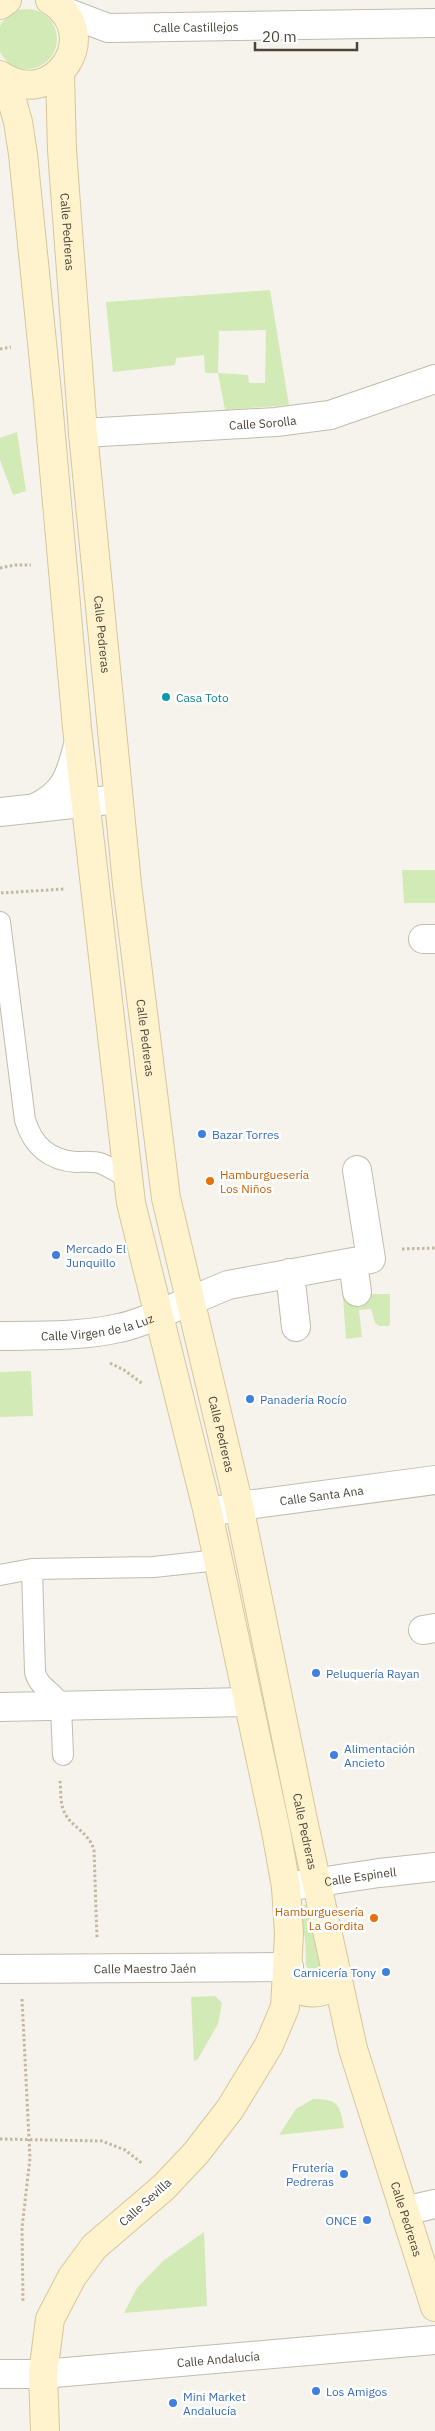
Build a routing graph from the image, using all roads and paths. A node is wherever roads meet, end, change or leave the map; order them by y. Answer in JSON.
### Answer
{"nodes":[{"id":1,"x":6,"y":0,"type":"edge"},
{"id":2,"x":54,"y":3,"type":"edge"},
{"id":3,"x":0,"y":5,"type":"edge"},
{"id":4,"x":435,"y":22,"type":"edge"},
{"id":5,"x":108,"y":28,"type":"junction"},
{"id":6,"x":66,"y":63,"type":"junction"},
{"id":7,"x":3,"y":77,"type":"edge"},
{"id":8,"x":435,"y":379,"type":"edge"},
{"id":9,"x":83,"y":433,"type":"junction"},
{"id":10,"x":78,"y":744,"type":"junction"},
{"id":11,"x":118,"y":799,"type":"junction"},
{"id":12,"x":85,"y":803,"type":"junction"},
{"id":13,"x":31,"y":810,"type":"junction"},
{"id":14,"x":0,"y":812,"type":"edge"},
{"id":15,"x":0,"y":922,"type":"edge"},
{"id":16,"x":357,"y":1170,"type":"dead end"},
{"id":17,"x":128,"y":1178,"type":"junction"},
{"id":18,"x":435,"y":1248,"type":"edge"},
{"id":19,"x":402,"y":1249,"type":"dead end"},
{"id":20,"x":353,"y":1262,"type":"junction"},
{"id":21,"x":290,"y":1274,"type":"junction"},
{"id":22,"x":357,"y":1292,"type":"dead end"},
{"id":23,"x":190,"y":1301,"type":"junction"},
{"id":24,"x":159,"y":1314,"type":"junction"},
{"id":25,"x":296,"y":1327,"type":"dead end"},
{"id":26,"x":0,"y":1336,"type":"edge"},
{"id":27,"x":435,"y":1480,"type":"edge"},
{"id":28,"x":239,"y":1506,"type":"junction"},
{"id":29,"x":208,"y":1513,"type":"junction"},
{"id":30,"x":218,"y":1560,"type":"junction"},
{"id":31,"x":32,"y":1569,"type":"junction"},
{"id":32,"x":0,"y":1575,"type":"edge"},
{"id":33,"x":248,"y":1702,"type":"junction"},
{"id":34,"x":61,"y":1706,"type":"junction"},
{"id":35,"x":0,"y":1707,"type":"edge"},
{"id":36,"x":63,"y":1755,"type":"joint"},
{"id":37,"x":435,"y":1867,"type":"edge"},
{"id":38,"x":317,"y":1882,"type":"junction"},
{"id":39,"x":286,"y":1887,"type":"junction"},
{"id":40,"x":98,"y":1968,"type":"junction"},
{"id":41,"x":10,"y":1969,"type":"edge"},
{"id":42,"x":288,"y":1976,"type":"junction"},
{"id":43,"x":339,"y":1985,"type":"junction"},
{"id":44,"x":30,"y":2138,"type":"junction"},
{"id":45,"x":0,"y":2139,"type":"edge"},
{"id":46,"x":164,"y":2187,"type":"junction"},
{"id":47,"x":435,"y":2204,"type":"edge"},
{"id":48,"x":404,"y":2211,"type":"junction"},
{"id":49,"x":435,"y":2308,"type":"edge"},
{"id":50,"x":50,"y":2320,"type":"junction"},
{"id":51,"x":435,"y":2340,"type":"edge"},
{"id":52,"x":0,"y":2374,"type":"edge"},
{"id":53,"x":43,"y":2374,"type":"junction"},
{"id":54,"x":45,"y":2431,"type":"edge"}],
"edges":[{"from":1,"to":3,"type":"main road"},
{"from":2,"to":5,"type":"street","name":"Calle Castillejos"},
{"from":2,"to":6,"type":"main road","name":"Calle Pedreras"},
{"from":4,"to":5,"type":"street","name":"Calle Castillejos"},
{"from":5,"to":6,"type":"street"},
{"from":6,"to":7,"type":"main road"},
{"from":6,"to":9,"type":"main road","name":"Calle Pedreras"},
{"from":7,"to":10,"type":"main road"},
{"from":8,"to":9,"type":"street","name":"Calle Sorolla"},
{"from":9,"to":11,"type":"main road","name":"Calle Pedreras"},
{"from":10,"to":12,"type":"main road"},
{"from":10,"to":13,"type":"street"},
{"from":11,"to":12,"type":"street"},
{"from":11,"to":23,"type":"main road","name":"Calle Pedreras"},
{"from":12,"to":13,"type":"street"},
{"from":12,"to":17,"type":"main road"},
{"from":13,"to":14,"type":"street"},
{"from":15,"to":17,"type":"lane"},
{"from":16,"to":20,"type":"street","name":"Calle Virgen de la Luz"},
{"from":17,"to":24,"type":"main road"},
{"from":18,"to":19,"type":"path"},
{"from":20,"to":21,"type":"street","name":"Calle Virgen de la Luz"},
{"from":20,"to":22,"type":"street"},
{"from":21,"to":23,"type":"street","name":"Calle Virgen de la Luz"},
{"from":21,"to":25,"type":"street"},
{"from":23,"to":24,"type":"street","name":"Calle Virgen de la Luz"},
{"from":23,"to":28,"type":"main road","name":"Calle Pedreras"},
{"from":24,"to":26,"type":"street","name":"Calle Virgen de la Luz"},
{"from":24,"to":29,"type":"main road"},
{"from":27,"to":28,"type":"street","name":"Calle Santa Ana"},
{"from":28,"to":29,"type":"street","name":"Calle Santa Ana"},
{"from":28,"to":38,"type":"main road","name":"Calle Pedreras"},
{"from":29,"to":30,"type":"main road"},
{"from":30,"to":31,"type":"lane"},
{"from":30,"to":33,"type":"main road"},
{"from":31,"to":32,"type":"lane"},
{"from":31,"to":34,"type":"lane"},
{"from":33,"to":34,"type":"street"},
{"from":33,"to":39,"type":"main road"},
{"from":34,"to":35,"type":"street"},
{"from":34,"to":36,"type":"lane"},
{"from":36,"to":40,"type":"path"},
{"from":37,"to":38,"type":"street","name":"Calle Espinell"},
{"from":38,"to":39,"type":"street","name":"Calle Espinell"},
{"from":38,"to":43,"type":"main road","name":"Calle Pedreras"},
{"from":39,"to":42,"type":"main road"},
{"from":40,"to":41,"type":"street","name":"Calle Maestro Jaén"},
{"from":40,"to":42,"type":"street","name":"Calle Maestro Jaén"},
{"from":41,"to":44,"type":"path"},
{"from":42,"to":43,"type":"main road"},
{"from":42,"to":46,"type":"main road","name":"Calle Sevilla"},
{"from":43,"to":48,"type":"main road","name":"Calle Pedreras"},
{"from":44,"to":45,"type":"path"},
{"from":44,"to":46,"type":"path"},
{"from":44,"to":50,"type":"path"},
{"from":46,"to":50,"type":"main road","name":"Calle Sevilla"},
{"from":47,"to":48,"type":"street"},
{"from":48,"to":49,"type":"main road","name":"Calle Pedreras"},
{"from":50,"to":53,"type":"main road","name":"Calle Sevilla"},
{"from":51,"to":53,"type":"street","name":"Calle Andalucía"},
{"from":52,"to":53,"type":"street","name":"Calle Andalucía"},
{"from":53,"to":54,"type":"main road","name":"Calle Sevilla"}]}
